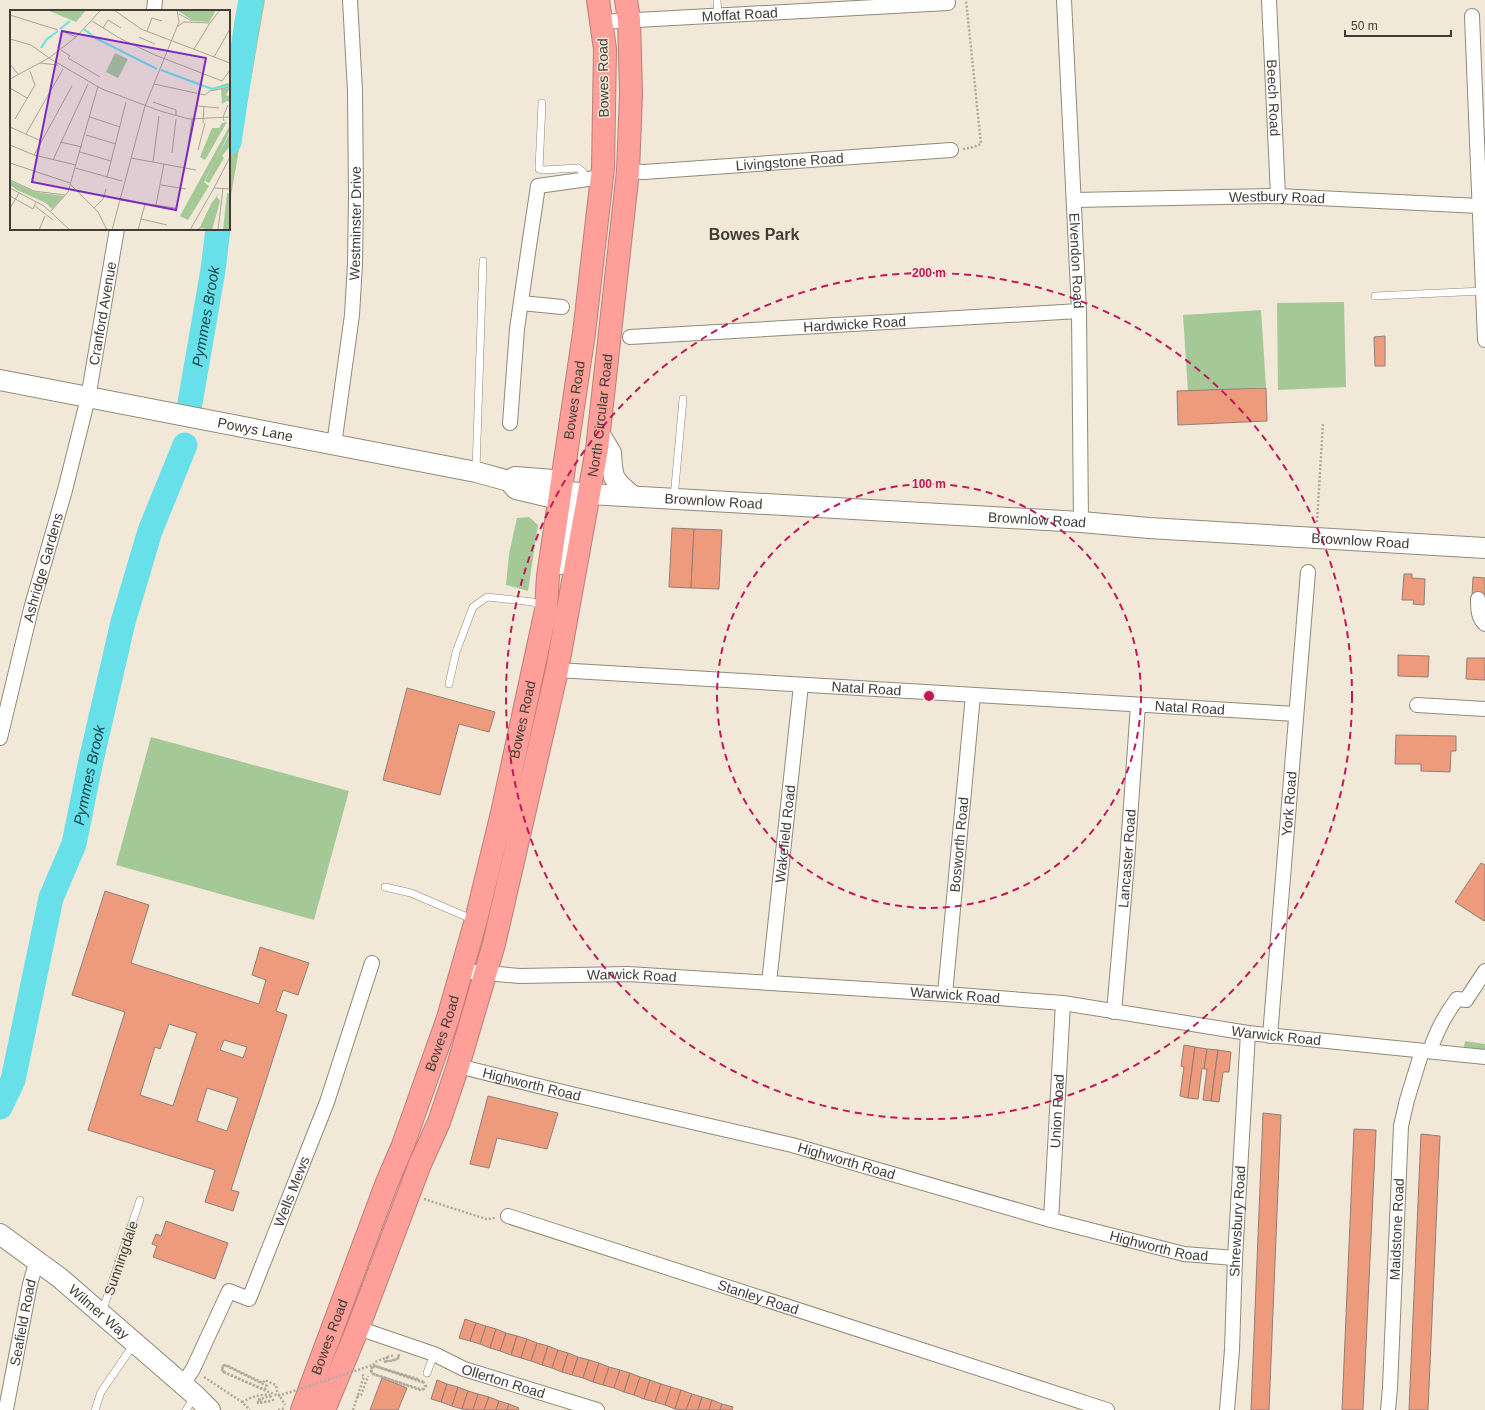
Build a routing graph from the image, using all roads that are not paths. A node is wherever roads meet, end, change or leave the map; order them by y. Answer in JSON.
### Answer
{"nodes":[{"id":1,"x":155,"y":0,"type":"edge"},
{"id":2,"x":350,"y":0,"type":"edge"},
{"id":3,"x":598,"y":0,"type":"edge"},
{"id":4,"x":717,"y":0,"type":"edge"},
{"id":5,"x":1064,"y":0,"type":"edge"},
{"id":6,"x":1270,"y":0,"type":"edge"},
{"id":7,"x":948,"y":3,"type":"dead end"},
{"id":8,"x":154,"y":10,"type":"edge"},
{"id":9,"x":627,"y":10,"type":"edge"},
{"id":10,"x":718,"y":16,"type":"junction"},
{"id":11,"x":1472,"y":16,"type":"dead end"},
{"id":12,"x":601,"y":22,"type":"junction"},
{"id":13,"x":542,"y":103,"type":"dead end"},
{"id":14,"x":951,"y":150,"type":"road end"},
{"id":15,"x":628,"y":171,"type":"junction"},
{"id":16,"x":594,"y":178,"type":"junction"},
{"id":17,"x":1278,"y":196,"type":"junction"},
{"id":18,"x":1074,"y":200,"type":"junction"},
{"id":19,"x":1479,"y":206,"type":"junction"},
{"id":20,"x":116,"y":230,"type":"edge"},
{"id":21,"x":483,"y":261,"type":"dead end"},
{"id":22,"x":1375,"y":296,"type":"dead end"},
{"id":23,"x":1484,"y":300,"type":"edge"},
{"id":24,"x":521,"y":303,"type":"junction"},
{"id":25,"x":562,"y":307,"type":"dead end"},
{"id":26,"x":1079,"y":311,"type":"junction"},
{"id":27,"x":620,"y":337,"type":"junction"},
{"id":28,"x":1485,"y":340,"type":"edge"},
{"id":29,"x":0,"y":380,"type":"edge"},
{"id":30,"x":88,"y":398,"type":"junction"},
{"id":31,"x":683,"y":399,"type":"dead end"},
{"id":32,"x":510,"y":423,"type":"dead end"},
{"id":33,"x":599,"y":433,"type":"junction"},
{"id":34,"x":334,"y":445,"type":"junction"},
{"id":35,"x":476,"y":472,"type":"junction"},
{"id":36,"x":561,"y":491,"type":"junction"},
{"id":37,"x":589,"y":494,"type":"junction"},
{"id":38,"x":631,"y":495,"type":"junction"},
{"id":39,"x":674,"y":498,"type":"junction"},
{"id":40,"x":1081,"y":522,"type":"junction"},
{"id":41,"x":1485,"y":548,"type":"edge"},
{"id":42,"x":1308,"y":572,"type":"dead end"},
{"id":43,"x":1478,"y":599,"type":"dead end"},
{"id":44,"x":546,"y":610,"type":"junction"},
{"id":45,"x":1485,"y":624,"type":"edge"},
{"id":46,"x":557,"y":670,"type":"junction"},
{"id":47,"x":449,"y":684,"type":"dead end"},
{"id":48,"x":801,"y":685,"type":"junction"},
{"id":49,"x":973,"y":695,"type":"junction"},
{"id":50,"x":1417,"y":704,"type":"dead end"},
{"id":51,"x":1138,"y":705,"type":"junction"},
{"id":52,"x":1485,"y":709,"type":"edge"},
{"id":53,"x":1296,"y":714,"type":"junction"},
{"id":54,"x":0,"y":738,"type":"edge"},
{"id":55,"x":385,"y":887,"type":"dead end"},
{"id":56,"x":476,"y":920,"type":"junction"},
{"id":57,"x":372,"y":963,"type":"dead end"},
{"id":58,"x":462,"y":971,"type":"junction"},
{"id":59,"x":1485,"y":971,"type":"edge"},
{"id":60,"x":485,"y":973,"type":"junction"},
{"id":61,"x":769,"y":983,"type":"junction"},
{"id":62,"x":945,"y":994,"type":"junction"},
{"id":63,"x":1063,"y":1003,"type":"junction"},
{"id":64,"x":1114,"y":1012,"type":"junction"},
{"id":65,"x":1248,"y":1034,"type":"junction"},
{"id":66,"x":1270,"y":1036,"type":"junction"},
{"id":67,"x":1426,"y":1051,"type":"junction"},
{"id":68,"x":1485,"y":1057,"type":"edge"},
{"id":69,"x":458,"y":1066,"type":"junction"},
{"id":70,"x":140,"y":1200,"type":"dead end"},
{"id":71,"x":508,"y":1216,"type":"road end"},
{"id":72,"x":1051,"y":1220,"type":"junction"},
{"id":73,"x":0,"y":1234,"type":"edge"},
{"id":74,"x":1235,"y":1258,"type":"junction"},
{"id":75,"x":37,"y":1260,"type":"junction"},
{"id":76,"x":102,"y":1315,"type":"junction"},
{"id":77,"x":358,"y":1328,"type":"junction"},
{"id":78,"x":134,"y":1343,"type":"junction"},
{"id":79,"x":434,"y":1354,"type":"junction"},
{"id":80,"x":427,"y":1373,"type":"dead end"},
{"id":81,"x":335,"y":1386,"type":"junction"},
{"id":82,"x":189,"y":1389,"type":"edge"},
{"id":83,"x":233,"y":1406,"type":"edge"},
{"id":84,"x":1078,"y":1406,"type":"edge"},
{"id":85,"x":303,"y":1408,"type":"edge"},
{"id":86,"x":6,"y":1410,"type":"edge"},
{"id":87,"x":95,"y":1410,"type":"edge"},
{"id":88,"x":210,"y":1410,"type":"edge"},
{"id":89,"x":334,"y":1410,"type":"edge"},
{"id":90,"x":597,"y":1410,"type":"edge"},
{"id":91,"x":1107,"y":1410,"type":"edge"},
{"id":92,"x":1227,"y":1410,"type":"edge"},
{"id":93,"x":1388,"y":1410,"type":"edge"}],
"edges":[{"from":1,"to":8,"type":"street"},
{"from":2,"to":34,"type":"street","name":"Westminster Drive"},
{"from":3,"to":12,"type":"highway","name":"Bowes Road"},
{"from":4,"to":10,"type":"lane"},
{"from":5,"to":18,"type":"street","name":"Elvendon Road"},
{"from":6,"to":17,"type":"street","name":"Beech Road"},
{"from":7,"to":10,"type":"street","name":"Moffat Road"},
{"from":9,"to":10,"type":"street","name":"Moffat Road"},
{"from":9,"to":12,"type":"street","name":"Moffat Road"},
{"from":9,"to":15,"type":"highway","name":"Bowes Road"},
{"from":11,"to":19,"type":"street"},
{"from":12,"to":16,"type":"highway","name":"Bowes Road"},
{"from":13,"to":16,"type":"lane"},
{"from":14,"to":15,"type":"street","name":"Livingstone Road"},
{"from":15,"to":27,"type":"highway","name":"Bowes Road"},
{"from":16,"to":24,"type":"street"},
{"from":16,"to":36,"type":"highway","name":"Bowes Road"},
{"from":17,"to":18,"type":"street","name":"Westbury Road"},
{"from":17,"to":19,"type":"street","name":"Westbury Road"},
{"from":18,"to":26,"type":"street","name":"Elvendon Road"},
{"from":19,"to":23,"type":"street"},
{"from":20,"to":30,"type":"street","name":"Cranford Avenue"},
{"from":21,"to":35,"type":"lane"},
{"from":22,"to":23,"type":"lane"},
{"from":23,"to":28,"type":"street"},
{"from":24,"to":25,"type":"street"},
{"from":24,"to":32,"type":"street"},
{"from":26,"to":27,"type":"street","name":"Hardwicke Road"},
{"from":26,"to":40,"type":"street","name":"Elvendon Road"},
{"from":27,"to":33,"type":"highway","name":"North Circular Road"},
{"from":29,"to":30,"type":"main road","name":"Powys Lane"},
{"from":30,"to":34,"type":"main road","name":"Powys Lane"},
{"from":30,"to":54,"type":"street","name":"Ashridge Gardens"},
{"from":31,"to":39,"type":"lane"},
{"from":33,"to":37,"type":"highway","name":"North Circular Road"},
{"from":33,"to":38,"type":"main road"},
{"from":34,"to":35,"type":"main road","name":"Powys Lane"},
{"from":35,"to":36,"type":"main road","name":"Powys Lane"},
{"from":36,"to":37,"type":"main road","name":"Powys Lane"},
{"from":36,"to":44,"type":"highway","name":"Bowes Road"},
{"from":37,"to":38,"type":"main road","name":"Brownlow Road"},
{"from":37,"to":44,"type":"main road"},
{"from":37,"to":46,"type":"highway","name":"Bowes Road"},
{"from":38,"to":39,"type":"main road","name":"Brownlow Road"},
{"from":39,"to":40,"type":"main road","name":"Brownlow Road"},
{"from":40,"to":41,"type":"main road","name":"Brownlow Road"},
{"from":42,"to":53,"type":"street","name":"York Road"},
{"from":43,"to":45,"type":"street"},
{"from":44,"to":47,"type":"lane"},
{"from":44,"to":56,"type":"highway","name":"Bowes Road"},
{"from":46,"to":48,"type":"street","name":"Natal Road"},
{"from":46,"to":60,"type":"highway","name":"Bowes Road"},
{"from":48,"to":49,"type":"street","name":"Natal Road"},
{"from":48,"to":61,"type":"street","name":"Wakefield Road"},
{"from":49,"to":51,"type":"street","name":"Natal Road"},
{"from":49,"to":62,"type":"street","name":"Bosworth Road"},
{"from":50,"to":52,"type":"street"},
{"from":51,"to":53,"type":"street","name":"Natal Road"},
{"from":51,"to":64,"type":"street","name":"Lancaster Road"},
{"from":53,"to":66,"type":"street","name":"York Road"},
{"from":55,"to":56,"type":"lane"},
{"from":56,"to":58,"type":"highway","name":"Bowes Road"},
{"from":57,"to":82,"type":"street","name":"Wells Mews"},
{"from":58,"to":60,"type":"street","name":"Warwick Road"},
{"from":58,"to":85,"type":"highway","name":"Bowes Road"},
{"from":59,"to":67,"type":"street","name":"Maidstone Road"},
{"from":60,"to":61,"type":"street","name":"Warwick Road"},
{"from":60,"to":69,"type":"highway","name":"Bowes Road"},
{"from":61,"to":62,"type":"street","name":"Warwick Road"},
{"from":62,"to":63,"type":"street","name":"Warwick Road"},
{"from":63,"to":64,"type":"street","name":"Warwick Road"},
{"from":63,"to":72,"type":"street","name":"Union Road"},
{"from":64,"to":65,"type":"street","name":"Warwick Road"},
{"from":65,"to":66,"type":"street","name":"Warwick Road"},
{"from":65,"to":74,"type":"street","name":"Shrewsbury Road"},
{"from":66,"to":67,"type":"street","name":"Warwick Road"},
{"from":67,"to":68,"type":"street","name":"Warwick Road"},
{"from":67,"to":93,"type":"street","name":"Maidstone Road"},
{"from":69,"to":72,"type":"street","name":"Highworth Road"},
{"from":69,"to":77,"type":"highway","name":"Bowes Road"},
{"from":70,"to":76,"type":"lane","name":"Sunningdale"},
{"from":71,"to":84,"type":"street","name":"Stanley Road"},
{"from":72,"to":74,"type":"street","name":"Highworth Road"},
{"from":73,"to":75,"type":"main road","name":"Wilmer Way"},
{"from":74,"to":92,"type":"street","name":"Shrewsbury Road"},
{"from":75,"to":76,"type":"main road","name":"Wilmer Way"},
{"from":75,"to":86,"type":"street","name":"Seafield Road"},
{"from":76,"to":78,"type":"main road","name":"Wilmer Way"},
{"from":77,"to":79,"type":"street","name":"Ollerton Road"},
{"from":77,"to":81,"type":"highway","name":"Bowes Road"},
{"from":78,"to":82,"type":"main road","name":"Wilmer Way"},
{"from":78,"to":87,"type":"lane"},
{"from":79,"to":80,"type":"lane"},
{"from":79,"to":90,"type":"street","name":"Ollerton Road"},
{"from":81,"to":85,"type":"highway","name":"Bowes Road"},
{"from":81,"to":89,"type":"highway","name":"Bowes Road"},
{"from":82,"to":83,"type":"main road","name":"Wilmer Way"},
{"from":82,"to":88,"type":"main road","name":"Wilmer Way"},
{"from":84,"to":91,"type":"street","name":"Stanley Road"}]}
